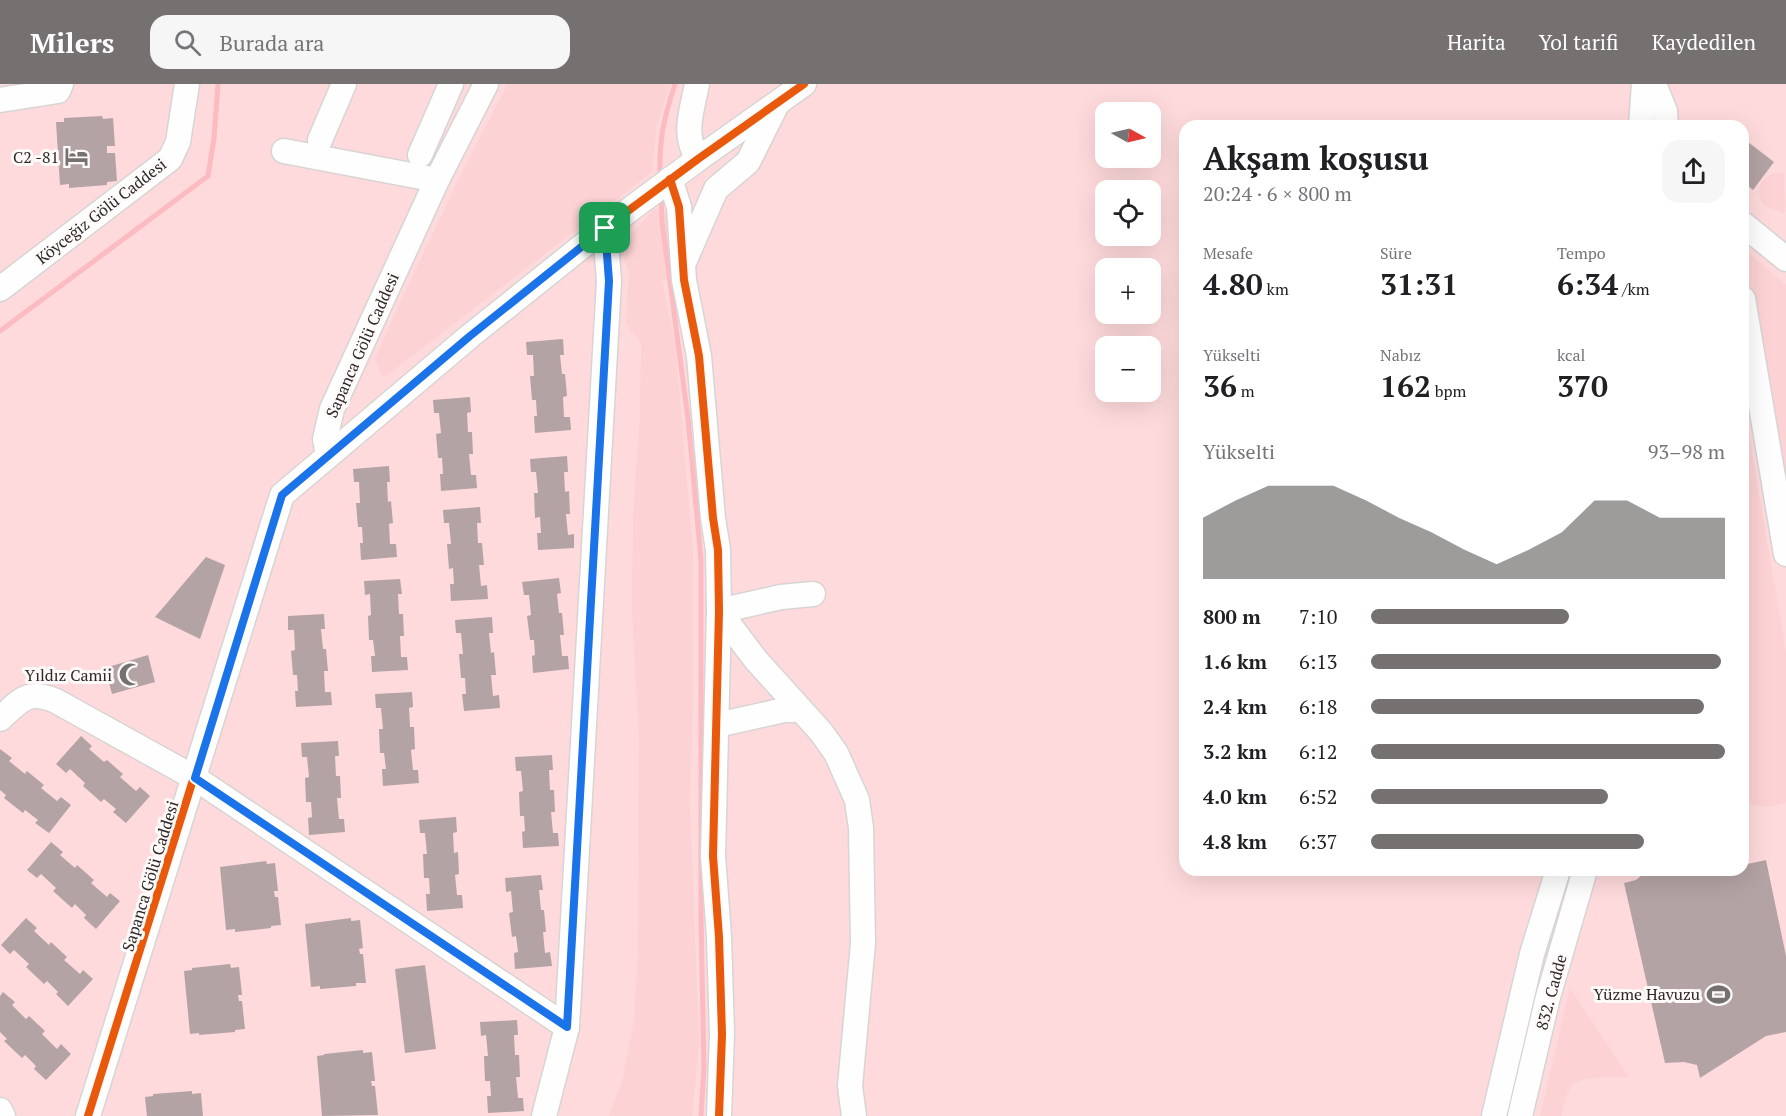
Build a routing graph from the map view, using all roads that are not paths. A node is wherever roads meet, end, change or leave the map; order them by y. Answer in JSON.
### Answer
{"nodes":[{"id":1,"x":61,"y":84,"type":"edge"},
{"id":2,"x":188,"y":84,"type":"edge"},
{"id":3,"x":344,"y":84,"type":"edge"},
{"id":4,"x":452,"y":84,"type":"edge"},
{"id":5,"x":486,"y":84,"type":"edge"},
{"id":6,"x":697,"y":84,"type":"edge"},
{"id":7,"x":804,"y":84,"type":"edge"},
{"id":8,"x":1644,"y":84,"type":"edge"},
{"id":9,"x":1654,"y":84,"type":"edge"},
{"id":10,"x":0,"y":100,"type":"edge"},
{"id":11,"x":778,"y":102,"type":"junction"},
{"id":12,"x":1641,"y":120,"type":"edge"},
{"id":13,"x":1666,"y":120,"type":"edge"},
{"id":14,"x":320,"y":140,"type":"dead end"},
{"id":15,"x":284,"y":151,"type":"dead end"},
{"id":16,"x":420,"y":155,"type":"dead end"},
{"id":17,"x":698,"y":159,"type":"junction"},
{"id":18,"x":670,"y":179,"type":"junction"},
{"id":19,"x":437,"y":180,"type":"junction"},
{"id":20,"x":605,"y":228,"type":"junction"},
{"id":21,"x":1749,"y":229,"type":"edge"},
{"id":22,"x":1786,"y":259,"type":"edge"},
{"id":23,"x":683,"y":265,"type":"junction"},
{"id":24,"x":0,"y":289,"type":"edge"},
{"id":25,"x":1749,"y":335,"type":"edge"},
{"id":26,"x":328,"y":456,"type":"junction"},
{"id":27,"x":1786,"y":554,"type":"edge"},
{"id":28,"x":813,"y":594,"type":"dead end"},
{"id":29,"x":719,"y":611,"type":"junction"},
{"id":30,"x":800,"y":710,"type":"junction"},
{"id":31,"x":0,"y":719,"type":"edge"},
{"id":32,"x":717,"y":725,"type":"junction"},
{"id":33,"x":195,"y":778,"type":"junction"},
{"id":34,"x":1557,"y":876,"type":"edge"},
{"id":35,"x":1584,"y":876,"type":"edge"},
{"id":36,"x":567,"y":1027,"type":"junction"},
{"id":37,"x":0,"y":1110,"type":"edge"},
{"id":38,"x":3,"y":1116,"type":"edge"},
{"id":39,"x":88,"y":1116,"type":"edge"},
{"id":40,"x":544,"y":1116,"type":"edge"},
{"id":41,"x":719,"y":1116,"type":"edge"},
{"id":42,"x":854,"y":1116,"type":"edge"},
{"id":43,"x":1494,"y":1116,"type":"edge"},
{"id":44,"x":1521,"y":1116,"type":"edge"}],
"edges":[{"from":1,"to":10,"type":"street"},
{"from":2,"to":24,"type":"street","name":"Köyceğiz Gölü Caddesi"},
{"from":3,"to":14,"type":"street"},
{"from":4,"to":16,"type":"street"},
{"from":5,"to":19,"type":"street","name":"Sapanca Gölü Caddesi"},
{"from":6,"to":17,"type":"street"},
{"from":7,"to":11,"type":"street"},
{"from":8,"to":12,"type":"street"},
{"from":9,"to":13,"type":"street"},
{"from":11,"to":17,"type":"street"},
{"from":11,"to":23,"type":"street"},
{"from":15,"to":19,"type":"street"},
{"from":17,"to":18,"type":"street"},
{"from":18,"to":20,"type":"street"},
{"from":18,"to":23,"type":"street"},
{"from":19,"to":26,"type":"street","name":"Sapanca Gölü Caddesi"},
{"from":20,"to":26,"type":"street"},
{"from":20,"to":36,"type":"street"},
{"from":21,"to":22,"type":"street"},
{"from":23,"to":29,"type":"street"},
{"from":25,"to":27,"type":"street"},
{"from":26,"to":33,"type":"street","name":"Sapanca Gölü Caddesi"},
{"from":28,"to":29,"type":"street"},
{"from":29,"to":30,"type":"street"},
{"from":29,"to":32,"type":"street"},
{"from":30,"to":32,"type":"street"},
{"from":30,"to":42,"type":"street"},
{"from":31,"to":33,"type":"street"},
{"from":32,"to":41,"type":"street"},
{"from":33,"to":36,"type":"street"},
{"from":33,"to":39,"type":"street","name":"Sapanca Gölü Caddesi"},
{"from":34,"to":43,"type":"street","name":"832. Cadde"},
{"from":35,"to":44,"type":"street","name":"832. Cadde"},
{"from":36,"to":40,"type":"street"},
{"from":37,"to":38,"type":"street"}]}
